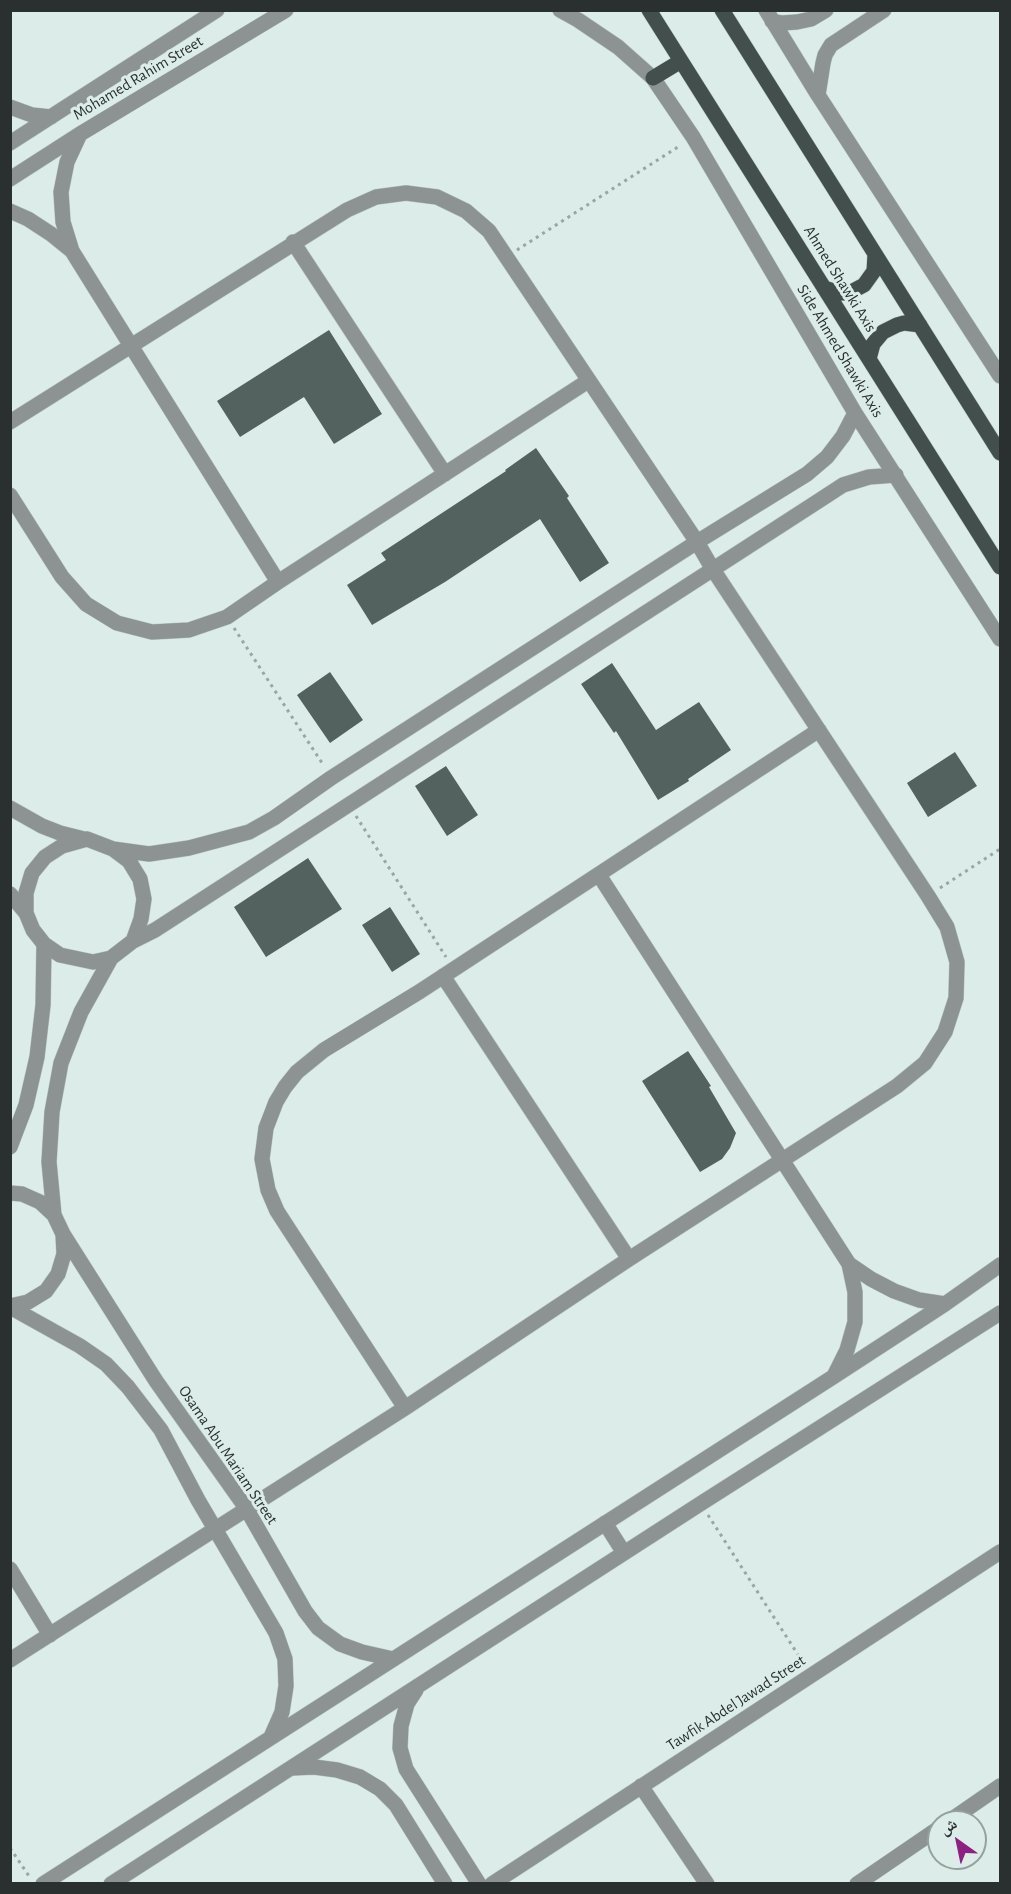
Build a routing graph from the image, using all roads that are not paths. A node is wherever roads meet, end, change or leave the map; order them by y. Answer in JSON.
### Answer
{"nodes":[{"id":1,"x":217,"y":10,"type":"edge"},
{"id":2,"x":286,"y":10,"type":"edge"},
{"id":3,"x":560,"y":10,"type":"edge"},
{"id":4,"x":649,"y":10,"type":"edge"},
{"id":5,"x":722,"y":10,"type":"edge"},
{"id":6,"x":826,"y":10,"type":"edge"},
{"id":7,"x":884,"y":10,"type":"edge"},
{"id":8,"x":769,"y":16,"type":"edge"},
{"id":9,"x":681,"y":61,"type":"junction"},
{"id":10,"x":653,"y":78,"type":"junction"},
{"id":11,"x":818,"y":95,"type":"junction"},
{"id":12,"x":10,"y":106,"type":"edge"},
{"id":13,"x":51,"y":117,"type":"junction"},
{"id":14,"x":80,"y":134,"type":"junction"},
{"id":15,"x":10,"y":143,"type":"edge"},
{"id":16,"x":10,"y":179,"type":"edge"},
{"id":17,"x":10,"y":211,"type":"edge"},
{"id":18,"x":293,"y":242,"type":"junction"},
{"id":19,"x":72,"y":251,"type":"junction"},
{"id":20,"x":875,"y":254,"type":"junction"},
{"id":21,"x":824,"y":288,"type":"junction"},
{"id":22,"x":920,"y":325,"type":"junction"},
{"id":23,"x":131,"y":345,"type":"junction"},
{"id":24,"x":869,"y":359,"type":"junction"},
{"id":25,"x":1000,"y":375,"type":"edge"},
{"id":26,"x":588,"y":381,"type":"junction"},
{"id":27,"x":855,"y":413,"type":"junction"},
{"id":28,"x":10,"y":422,"type":"edge"},
{"id":29,"x":1000,"y":453,"type":"edge"},
{"id":30,"x":445,"y":474,"type":"junction"},
{"id":31,"x":896,"y":475,"type":"junction"},
{"id":32,"x":10,"y":495,"type":"edge"},
{"id":33,"x":697,"y":542,"type":"junction"},
{"id":34,"x":1000,"y":567,"type":"edge"},
{"id":35,"x":712,"y":568,"type":"junction"},
{"id":36,"x":278,"y":582,"type":"junction"},
{"id":37,"x":1000,"y":639,"type":"edge"},
{"id":38,"x":819,"y":730,"type":"junction"},
{"id":39,"x":10,"y":808,"type":"edge"},
{"id":40,"x":87,"y":839,"type":"junction"},
{"id":41,"x":113,"y":849,"type":"junction"},
{"id":42,"x":599,"y":875,"type":"junction"},
{"id":43,"x":10,"y":894,"type":"edge"},
{"id":44,"x":26,"y":913,"type":"junction"},
{"id":45,"x":133,"y":941,"type":"junction"},
{"id":46,"x":44,"y":944,"type":"junction"},
{"id":47,"x":111,"y":958,"type":"junction"},
{"id":48,"x":448,"y":973,"type":"junction"},
{"id":49,"x":10,"y":1147,"type":"edge"},
{"id":50,"x":783,"y":1161,"type":"junction"},
{"id":51,"x":10,"y":1193,"type":"edge"},
{"id":52,"x":54,"y":1215,"type":"junction"},
{"id":53,"x":63,"y":1234,"type":"junction"},
{"id":54,"x":628,"y":1259,"type":"junction"},
{"id":55,"x":849,"y":1264,"type":"junction"},
{"id":56,"x":1000,"y":1265,"type":"edge"},
{"id":57,"x":945,"y":1304,"type":"junction"},
{"id":58,"x":10,"y":1306,"type":"edge"},
{"id":59,"x":1000,"y":1313,"type":"edge"},
{"id":60,"x":833,"y":1377,"type":"junction"},
{"id":61,"x":405,"y":1408,"type":"junction"},
{"id":62,"x":246,"y":1508,"type":"junction"},
{"id":63,"x":605,"y":1523,"type":"junction"},
{"id":64,"x":216,"y":1528,"type":"junction"},
{"id":65,"x":1000,"y":1552,"type":"edge"},
{"id":66,"x":624,"y":1553,"type":"junction"},
{"id":67,"x":10,"y":1569,"type":"edge"},
{"id":68,"x":50,"y":1635,"type":"junction"},
{"id":69,"x":393,"y":1659,"type":"junction"},
{"id":70,"x":10,"y":1660,"type":"edge"},
{"id":71,"x":419,"y":1686,"type":"junction"},
{"id":72,"x":271,"y":1737,"type":"junction"},
{"id":73,"x":290,"y":1768,"type":"junction"},
{"id":74,"x":641,"y":1786,"type":"junction"},
{"id":75,"x":1000,"y":1786,"type":"edge"},
{"id":76,"x":965,"y":1810,"type":"edge"},
{"id":77,"x":927,"y":1836,"type":"edge"},
{"id":78,"x":43,"y":1884,"type":"edge"},
{"id":79,"x":111,"y":1884,"type":"edge"},
{"id":80,"x":445,"y":1884,"type":"edge"},
{"id":81,"x":479,"y":1884,"type":"edge"},
{"id":82,"x":492,"y":1884,"type":"edge"},
{"id":83,"x":707,"y":1884,"type":"edge"},
{"id":84,"x":857,"y":1884,"type":"edge"}],
"edges":[{"from":1,"to":13,"type":"street","name":"Mohamed Rahim Street"},
{"from":2,"to":14,"type":"street","name":"Mohamed Rahim Street"},
{"from":3,"to":10,"type":"street"},
{"from":4,"to":9,"type":"main road","name":"Ahmed Shawki Axis"},
{"from":5,"to":20,"type":"main road"},
{"from":6,"to":8,"type":"street"},
{"from":7,"to":11,"type":"street"},
{"from":8,"to":11,"type":"street"},
{"from":9,"to":10,"type":"main road"},
{"from":9,"to":21,"type":"main road","name":"Ahmed Shawki Axis"},
{"from":10,"to":27,"type":"street","name":"Side Ahmed Shawki Axis"},
{"from":11,"to":25,"type":"street"},
{"from":12,"to":13,"type":"street"},
{"from":13,"to":15,"type":"street","name":"Mohamed Rahim Street"},
{"from":14,"to":16,"type":"street","name":"Mohamed Rahim Street"},
{"from":14,"to":19,"type":"street"},
{"from":17,"to":19,"type":"street"},
{"from":18,"to":23,"type":"street"},
{"from":18,"to":26,"type":"street"},
{"from":18,"to":30,"type":"street"},
{"from":19,"to":23,"type":"street"},
{"from":20,"to":21,"type":"main road"},
{"from":20,"to":22,"type":"main road"},
{"from":21,"to":24,"type":"main road","name":"Ahmed Shawki Axis"},
{"from":22,"to":24,"type":"main road"},
{"from":22,"to":29,"type":"main road"},
{"from":23,"to":28,"type":"street"},
{"from":23,"to":36,"type":"street"},
{"from":24,"to":34,"type":"main road","name":"Ahmed Shawki Axis"},
{"from":26,"to":30,"type":"street"},
{"from":26,"to":33,"type":"street"},
{"from":27,"to":31,"type":"street","name":"Side Ahmed Shawki Axis"},
{"from":27,"to":33,"type":"street"},
{"from":30,"to":36,"type":"street"},
{"from":31,"to":35,"type":"street"},
{"from":31,"to":37,"type":"street","name":"Side Ahmed Shawki Axis"},
{"from":32,"to":36,"type":"street"},
{"from":33,"to":35,"type":"street"},
{"from":33,"to":41,"type":"street"},
{"from":35,"to":38,"type":"street"},
{"from":35,"to":45,"type":"street"},
{"from":38,"to":42,"type":"street"},
{"from":38,"to":50,"type":"street"},
{"from":39,"to":40,"type":"street"},
{"from":40,"to":41,"type":"street"},
{"from":40,"to":44,"type":"street"},
{"from":41,"to":45,"type":"street"},
{"from":42,"to":48,"type":"street"},
{"from":42,"to":50,"type":"street"},
{"from":43,"to":44,"type":"street"},
{"from":44,"to":46,"type":"street"},
{"from":45,"to":47,"type":"street"},
{"from":46,"to":47,"type":"street"},
{"from":46,"to":49,"type":"street"},
{"from":47,"to":52,"type":"street"},
{"from":48,"to":54,"type":"street"},
{"from":48,"to":61,"type":"street"},
{"from":50,"to":54,"type":"street"},
{"from":50,"to":55,"type":"street"},
{"from":51,"to":52,"type":"street"},
{"from":52,"to":53,"type":"street","name":"Osama Abu Mariam Street"},
{"from":53,"to":58,"type":"street"},
{"from":53,"to":62,"type":"street","name":"Osama Abu Mariam Street"},
{"from":54,"to":61,"type":"street"},
{"from":55,"to":57,"type":"street"},
{"from":55,"to":60,"type":"street"},
{"from":56,"to":57,"type":"street"},
{"from":57,"to":60,"type":"street"},
{"from":58,"to":64,"type":"street"},
{"from":59,"to":66,"type":"street"},
{"from":60,"to":63,"type":"street"},
{"from":61,"to":62,"type":"street"},
{"from":62,"to":64,"type":"street"},
{"from":62,"to":69,"type":"street","name":"Osama Abu Mariam Street"},
{"from":63,"to":66,"type":"street"},
{"from":63,"to":69,"type":"street"},
{"from":64,"to":68,"type":"street"},
{"from":64,"to":72,"type":"street"},
{"from":65,"to":74,"type":"street","name":"Tawfik Abdel Jawad Street"},
{"from":66,"to":71,"type":"street"},
{"from":67,"to":68,"type":"street"},
{"from":68,"to":70,"type":"street"},
{"from":69,"to":72,"type":"street"},
{"from":71,"to":73,"type":"street"},
{"from":71,"to":81,"type":"street"},
{"from":72,"to":78,"type":"street"},
{"from":73,"to":79,"type":"street"},
{"from":73,"to":80,"type":"street"},
{"from":74,"to":82,"type":"street","name":"Tawfik Abdel Jawad Street"},
{"from":74,"to":83,"type":"street"},
{"from":75,"to":76,"type":"street"},
{"from":77,"to":84,"type":"street"}]}
